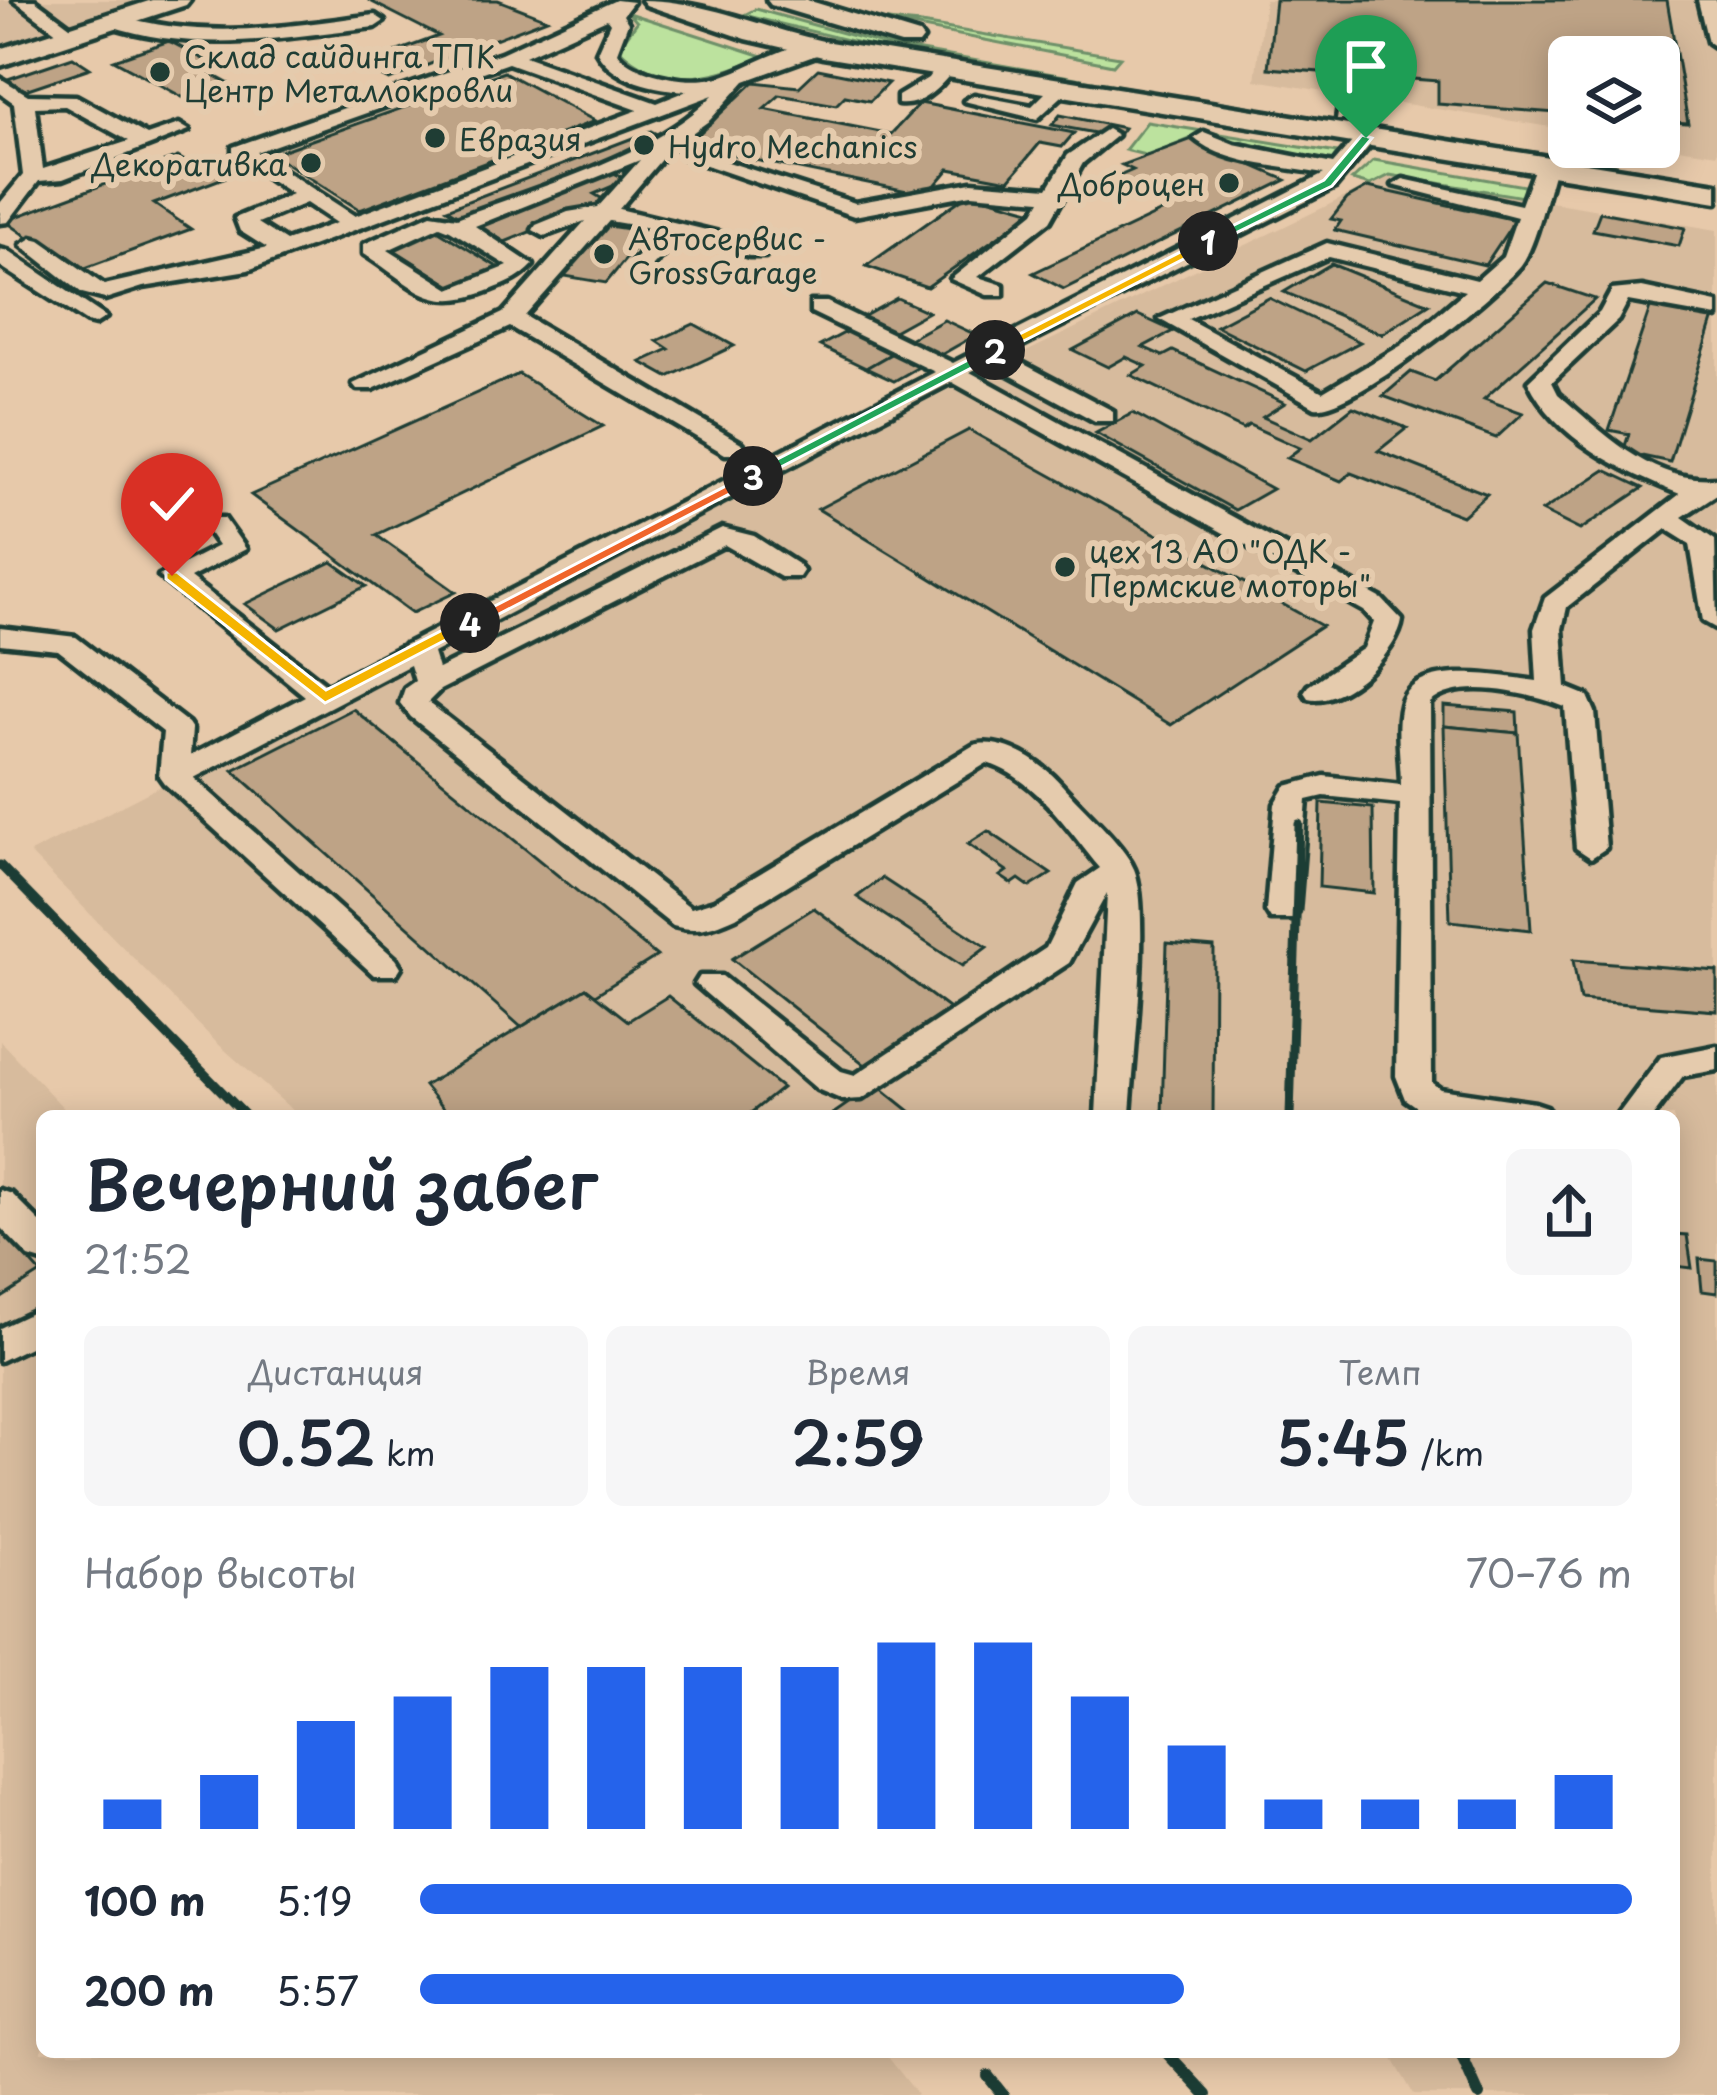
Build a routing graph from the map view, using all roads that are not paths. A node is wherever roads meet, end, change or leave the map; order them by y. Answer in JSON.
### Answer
{"nodes":[{"id":1,"x":65,"y":0,"type":"edge"},
{"id":2,"x":177,"y":0,"type":"edge"},
{"id":3,"x":655,"y":0,"type":"edge"},
{"id":4,"x":779,"y":0,"type":"edge"},
{"id":5,"x":1707,"y":0,"type":"edge"},
{"id":6,"x":624,"y":3,"type":"edge"},
{"id":7,"x":29,"y":4,"type":"edge"},
{"id":8,"x":115,"y":21,"type":"junction"},
{"id":9,"x":375,"y":21,"type":"dead end"},
{"id":10,"x":73,"y":35,"type":"junction"},
{"id":11,"x":914,"y":40,"type":"junction"},
{"id":12,"x":1717,"y":43,"type":"edge"},
{"id":13,"x":823,"y":49,"type":"junction"},
{"id":14,"x":508,"y":57,"type":"junction"},
{"id":15,"x":0,"y":58,"type":"edge"},
{"id":16,"x":884,"y":59,"type":"junction"},
{"id":17,"x":944,"y":69,"type":"junction"},
{"id":18,"x":738,"y":78,"type":"junction"},
{"id":19,"x":1371,"y":80,"type":"dead end"},
{"id":20,"x":0,"y":84,"type":"edge"},
{"id":21,"x":1062,"y":87,"type":"junction"},
{"id":22,"x":1136,"y":99,"type":"junction"},
{"id":23,"x":905,"y":100,"type":"dead end"},
{"id":24,"x":23,"y":101,"type":"junction"},
{"id":25,"x":974,"y":101,"type":"dead end"},
{"id":26,"x":657,"y":110,"type":"junction"},
{"id":27,"x":1344,"y":116,"type":"junction"},
{"id":28,"x":179,"y":130,"type":"dead end"},
{"id":29,"x":1204,"y":138,"type":"dead end"},
{"id":30,"x":1366,"y":138,"type":"junction"},
{"id":31,"x":146,"y":142,"type":"junction"},
{"id":32,"x":662,"y":149,"type":"junction"},
{"id":33,"x":693,"y":157,"type":"dead end"},
{"id":34,"x":1545,"y":167,"type":"junction"},
{"id":35,"x":1340,"y":171,"type":"junction"},
{"id":36,"x":33,"y":175,"type":"junction"},
{"id":37,"x":1717,"y":176,"type":"edge"},
{"id":38,"x":1403,"y":185,"type":"dead end"},
{"id":39,"x":1717,"y":193,"type":"edge"},
{"id":40,"x":308,"y":195,"type":"junction"},
{"id":41,"x":1055,"y":195,"type":"junction"},
{"id":42,"x":332,"y":211,"type":"junction"},
{"id":43,"x":1529,"y":213,"type":"junction"},
{"id":44,"x":601,"y":214,"type":"junction"},
{"id":45,"x":0,"y":218,"type":"edge"},
{"id":46,"x":353,"y":224,"type":"junction"},
{"id":47,"x":458,"y":225,"type":"junction"},
{"id":48,"x":675,"y":229,"type":"junction"},
{"id":49,"x":544,"y":230,"type":"dead end"},
{"id":50,"x":263,"y":236,"type":"junction"},
{"id":51,"x":32,"y":245,"type":"dead end"},
{"id":52,"x":284,"y":250,"type":"junction"},
{"id":53,"x":757,"y":250,"type":"dead end"},
{"id":54,"x":0,"y":256,"type":"edge"},
{"id":55,"x":644,"y":262,"type":"dead end"},
{"id":56,"x":1481,"y":288,"type":"junction"},
{"id":57,"x":995,"y":290,"type":"dead end"},
{"id":58,"x":819,"y":308,"type":"dead end"},
{"id":59,"x":1717,"y":310,"type":"edge"},
{"id":60,"x":95,"y":317,"type":"dead end"},
{"id":61,"x":511,"y":318,"type":"junction"},
{"id":62,"x":988,"y":354,"type":"junction"},
{"id":63,"x":950,"y":373,"type":"junction"},
{"id":64,"x":364,"y":384,"type":"dead end"},
{"id":65,"x":1104,"y":416,"type":"dead end"},
{"id":66,"x":734,"y":449,"type":"dead end"},
{"id":67,"x":1707,"y":489,"type":"edge"},
{"id":68,"x":675,"y":517,"type":"junction"},
{"id":69,"x":1664,"y":517,"type":"junction"},
{"id":70,"x":215,"y":523,"type":"dead end"},
{"id":71,"x":710,"y":541,"type":"junction"},
{"id":72,"x":790,"y":571,"type":"dead end"},
{"id":73,"x":1717,"y":621,"type":"edge"},
{"id":74,"x":0,"y":636,"type":"edge"},
{"id":75,"x":418,"y":650,"type":"junction"},
{"id":76,"x":430,"y":684,"type":"junction"},
{"id":77,"x":1318,"y":692,"type":"dead end"},
{"id":78,"x":1552,"y":692,"type":"junction"},
{"id":79,"x":325,"y":698,"type":"junction"},
{"id":80,"x":174,"y":776,"type":"junction"},
{"id":81,"x":1415,"y":796,"type":"junction"},
{"id":82,"x":1591,"y":848,"type":"dead end"},
{"id":83,"x":1119,"y":870,"type":"junction"},
{"id":84,"x":1282,"y":911,"type":"dead end"},
{"id":85,"x":385,"y":967,"type":"dead end"},
{"id":86,"x":711,"y":985,"type":"dead end"},
{"id":87,"x":1717,"y":1058,"type":"edge"},
{"id":88,"x":1113,"y":1110,"type":"edge"},
{"id":89,"x":1487,"y":1110,"type":"edge"},
{"id":90,"x":1639,"y":1110,"type":"edge"},
{"id":91,"x":0,"y":1204,"type":"edge"},
{"id":92,"x":36,"y":1241,"type":"edge"},
{"id":93,"x":36,"y":1326,"type":"edge"},
{"id":94,"x":0,"y":1346,"type":"edge"}],
"edges":[{"from":1,"to":7,"type":"lane"},
{"from":2,"to":8,"type":"main road"},
{"from":3,"to":13,"type":"main road"},
{"from":4,"to":11,"type":"main road"},
{"from":5,"to":12,"type":"lane"},
{"from":6,"to":14,"type":"lane"},
{"from":6,"to":18,"type":"lane"},
{"from":7,"to":10,"type":"lane"},
{"from":8,"to":9,"type":"lane"},
{"from":8,"to":10,"type":"main road"},
{"from":10,"to":15,"type":"main road"},
{"from":11,"to":16,"type":"main road"},
{"from":11,"to":27,"type":"main road"},
{"from":13,"to":16,"type":"main road"},
{"from":13,"to":18,"type":"lane"},
{"from":14,"to":26,"type":"lane"},
{"from":14,"to":40,"type":"lane"},
{"from":16,"to":17,"type":"main road"},
{"from":17,"to":21,"type":"main road"},
{"from":17,"to":23,"type":"lane"},
{"from":18,"to":26,"type":"lane"},
{"from":18,"to":32,"type":"lane"},
{"from":19,"to":27,"type":"lane"},
{"from":20,"to":24,"type":"lane"},
{"from":21,"to":22,"type":"main road"},
{"from":21,"to":25,"type":"lane"},
{"from":22,"to":30,"type":"main road"},
{"from":22,"to":41,"type":"lane"},
{"from":24,"to":31,"type":"lane"},
{"from":24,"to":36,"type":"lane"},
{"from":26,"to":46,"type":"lane"},
{"from":27,"to":37,"type":"main road"},
{"from":28,"to":31,"type":"lane"},
{"from":29,"to":35,"type":"lane"},
{"from":30,"to":34,"type":"main road"},
{"from":30,"to":35,"type":"lane"},
{"from":31,"to":36,"type":"lane"},
{"from":32,"to":44,"type":"lane"},
{"from":32,"to":47,"type":"lane"},
{"from":33,"to":41,"type":"lane"},
{"from":34,"to":39,"type":"main road"},
{"from":34,"to":43,"type":"lane"},
{"from":35,"to":62,"type":"lane"},
{"from":36,"to":45,"type":"lane"},
{"from":38,"to":43,"type":"lane"},
{"from":40,"to":42,"type":"lane"},
{"from":40,"to":50,"type":"lane"},
{"from":41,"to":57,"type":"lane"},
{"from":42,"to":46,"type":"lane"},
{"from":42,"to":50,"type":"lane"},
{"from":43,"to":56,"type":"lane"},
{"from":44,"to":48,"type":"lane"},
{"from":44,"to":49,"type":"lane"},
{"from":44,"to":61,"type":"lane"},
{"from":46,"to":52,"type":"lane"},
{"from":47,"to":47,"type":"lane"},
{"from":48,"to":53,"type":"lane"},
{"from":48,"to":55,"type":"lane"},
{"from":50,"to":52,"type":"lane"},
{"from":51,"to":52,"type":"lane"},
{"from":54,"to":60,"type":"lane"},
{"from":56,"to":56,"type":"lane"},
{"from":58,"to":63,"type":"lane"},
{"from":59,"to":67,"type":"lane"},
{"from":61,"to":64,"type":"lane"},
{"from":61,"to":66,"type":"lane"},
{"from":62,"to":63,"type":"lane"},
{"from":62,"to":65,"type":"lane"},
{"from":63,"to":68,"type":"lane"},
{"from":63,"to":77,"type":"lane"},
{"from":67,"to":69,"type":"lane"},
{"from":68,"to":71,"type":"lane"},
{"from":68,"to":75,"type":"lane"},
{"from":69,"to":73,"type":"lane"},
{"from":69,"to":78,"type":"lane"},
{"from":70,"to":79,"type":"lane"},
{"from":71,"to":72,"type":"lane"},
{"from":71,"to":76,"type":"lane"},
{"from":74,"to":80,"type":"lane"},
{"from":75,"to":76,"type":"lane"},
{"from":75,"to":79,"type":"lane"},
{"from":76,"to":83,"type":"lane"},
{"from":78,"to":81,"type":"lane"},
{"from":78,"to":82,"type":"lane"},
{"from":79,"to":80,"type":"lane"},
{"from":80,"to":85,"type":"lane"},
{"from":81,"to":84,"type":"lane"},
{"from":81,"to":89,"type":"lane"},
{"from":83,"to":86,"type":"lane"},
{"from":83,"to":88,"type":"lane"},
{"from":87,"to":90,"type":"lane"},
{"from":91,"to":92,"type":"lane"},
{"from":93,"to":94,"type":"lane"}]}
